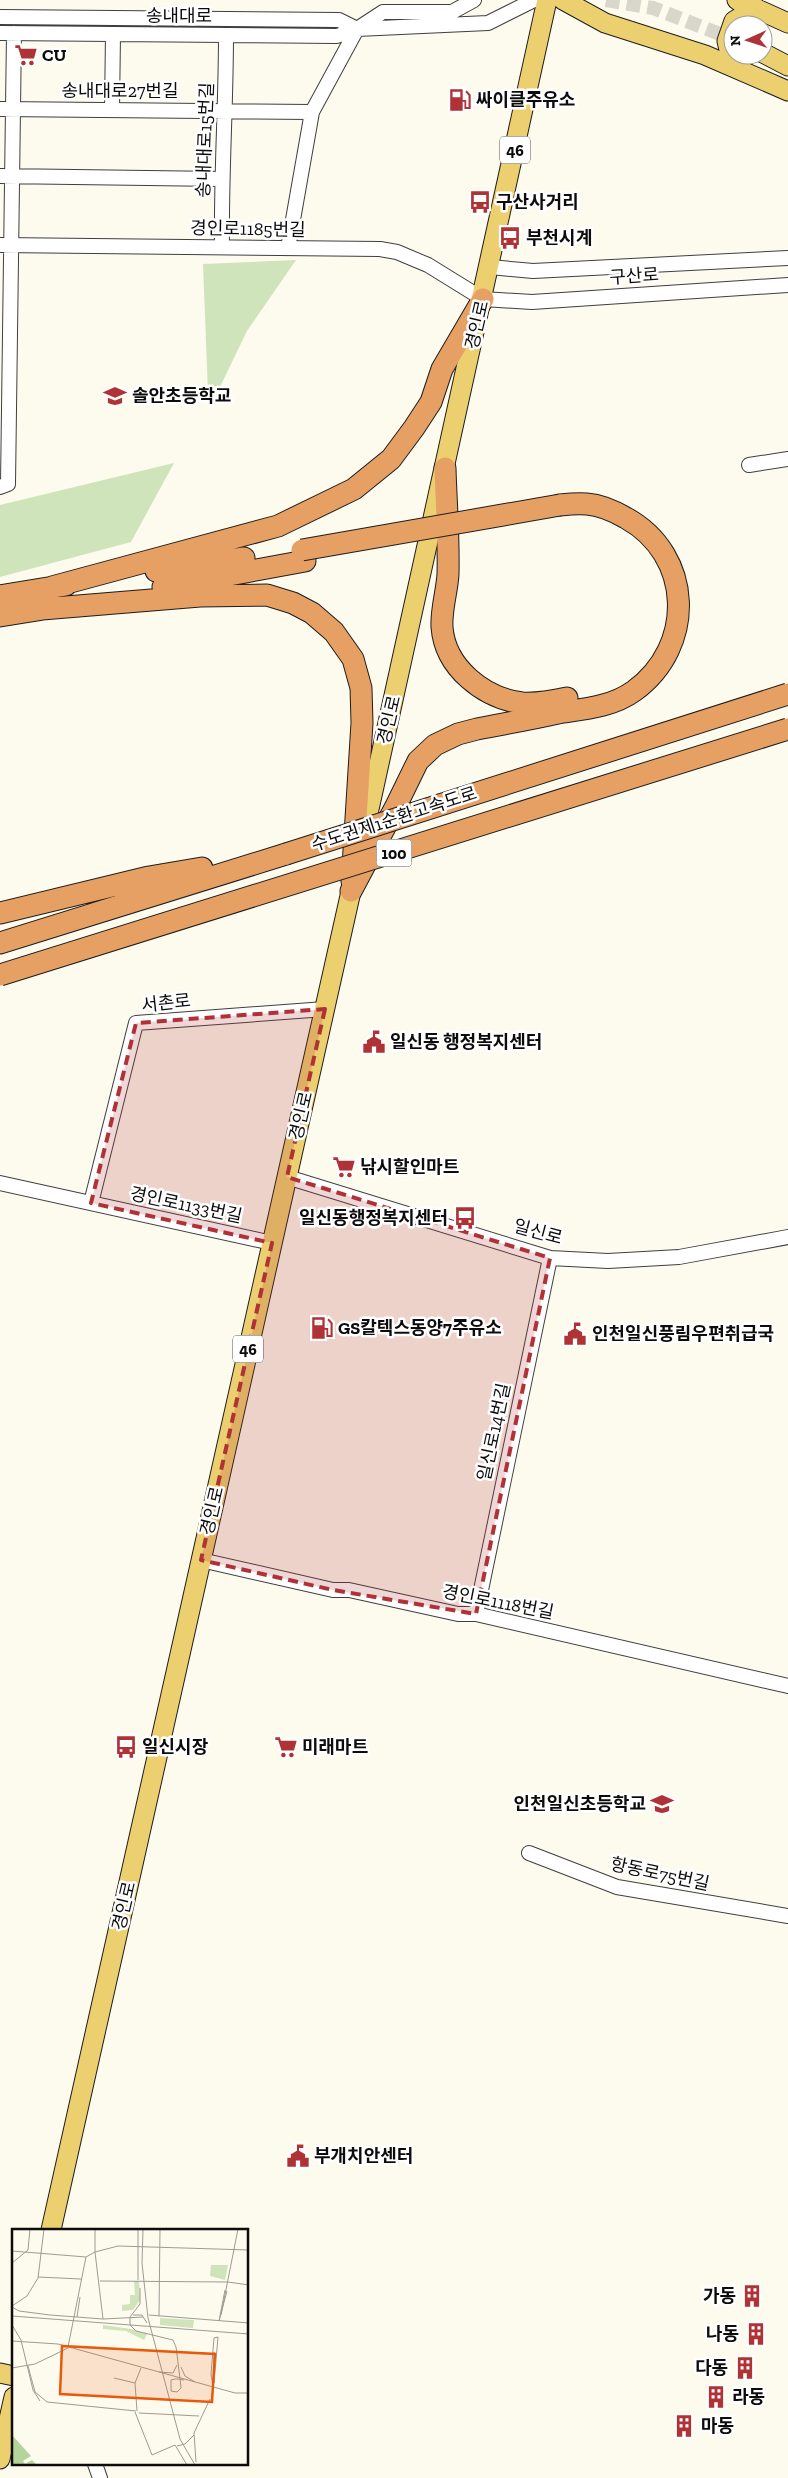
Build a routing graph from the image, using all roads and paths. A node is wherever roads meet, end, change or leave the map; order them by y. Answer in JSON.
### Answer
{"nodes":[{"id":1,"x":474,"y":0,"type":"edge"},
{"id":2,"x":534,"y":0,"type":"edge"},
{"id":3,"x":547,"y":0,"type":"edge"},
{"id":4,"x":563,"y":0,"type":"edge"},
{"id":5,"x":736,"y":0,"type":"edge"},
{"id":6,"x":756,"y":8,"type":"junction"},
{"id":7,"x":0,"y":17,"type":"edge"},
{"id":8,"x":788,"y":23,"type":"edge"},
{"id":9,"x":357,"y":29,"type":"junction"},
{"id":10,"x":7,"y":33,"type":"edge"},
{"id":11,"x":112,"y":34,"type":"junction"},
{"id":12,"x":226,"y":35,"type":"junction"},
{"id":13,"x":773,"y":46,"type":"edge"},
{"id":14,"x":788,"y":52,"type":"edge"},
{"id":15,"x":773,"y":58,"type":"edge"},
{"id":16,"x":788,"y":66,"type":"edge"},
{"id":17,"x":744,"y":72,"type":"junction"},
{"id":18,"x":788,"y":91,"type":"edge"},
{"id":19,"x":6,"y":109,"type":"edge"},
{"id":20,"x":112,"y":110,"type":"junction"},
{"id":21,"x":226,"y":110,"type":"junction"},
{"id":22,"x":312,"y":112,"type":"junction"},
{"id":23,"x":6,"y":176,"type":"edge"},
{"id":24,"x":221,"y":179,"type":"junction"},
{"id":25,"x":5,"y":245,"type":"edge"},
{"id":26,"x":222,"y":247,"type":"junction"},
{"id":27,"x":288,"y":248,"type":"junction"},
{"id":28,"x":788,"y":258,"type":"edge"},
{"id":29,"x":490,"y":267,"type":"junction"},
{"id":30,"x":788,"y":285,"type":"edge"},
{"id":31,"x":483,"y":299,"type":"junction"},
{"id":32,"x":4,"y":444,"type":"edge"},
{"id":33,"x":788,"y":459,"type":"edge"},
{"id":34,"x":749,"y":465,"type":"dead end"},
{"id":35,"x":445,"y":468,"type":"junction"},
{"id":36,"x":0,"y":487,"type":"edge"},
{"id":37,"x":561,"y":511,"type":"junction"},
{"id":38,"x":304,"y":556,"type":"junction"},
{"id":39,"x":52,"y":587,"type":"junction"},
{"id":40,"x":0,"y":596,"type":"edge"},
{"id":41,"x":42,"y":609,"type":"junction"},
{"id":42,"x":0,"y":616,"type":"edge"},
{"id":43,"x":788,"y":694,"type":"edge"},
{"id":44,"x":788,"y":729,"type":"edge"},
{"id":45,"x":286,"y":854,"type":"junction"},
{"id":46,"x":351,"y":891,"type":"junction"},
{"id":47,"x":0,"y":913,"type":"edge"},
{"id":48,"x":0,"y":942,"type":"edge"},
{"id":49,"x":0,"y":976,"type":"edge"},
{"id":50,"x":324,"y":1009,"type":"junction"},
{"id":51,"x":287,"y":1177,"type":"junction"},
{"id":52,"x":0,"y":1183,"type":"edge"},
{"id":53,"x":91,"y":1203,"type":"junction"},
{"id":54,"x":788,"y":1237,"type":"edge"},
{"id":55,"x":272,"y":1243,"type":"junction"},
{"id":56,"x":550,"y":1258,"type":"junction"},
{"id":57,"x":201,"y":1560,"type":"junction"},
{"id":58,"x":476,"y":1614,"type":"junction"},
{"id":59,"x":788,"y":1686,"type":"edge"},
{"id":60,"x":529,"y":1852,"type":"dead end"},
{"id":61,"x":788,"y":1916,"type":"edge"},
{"id":62,"x":51,"y":2229,"type":"edge"},
{"id":63,"x":12,"y":2406,"type":"edge"},
{"id":64,"x":0,"y":2458,"type":"edge"},
{"id":65,"x":96,"y":2466,"type":"edge"},
{"id":66,"x":100,"y":2478,"type":"edge"}],
"edges":[{"from":1,"to":9,"type":"street"},
{"from":2,"to":9,"type":"street","name":"송내대로"},
{"from":3,"to":29,"type":"main road","name":"경인로","number":"46"},
{"from":4,"to":17,"type":"main road"},
{"from":5,"to":6,"type":"main road"},
{"from":6,"to":8,"type":"main road"},
{"from":6,"to":17,"type":"main road"},
{"from":7,"to":9,"type":"street","name":"송내대로"},
{"from":9,"to":12,"type":"street","name":"송내대로"},
{"from":9,"to":22,"type":"street"},
{"from":10,"to":11,"type":"street","name":"송내대로"},
{"from":10,"to":19,"type":"street"},
{"from":11,"to":12,"type":"street","name":"송내대로"},
{"from":11,"to":20,"type":"street"},
{"from":12,"to":21,"type":"street","name":"송내대로15번길"},
{"from":13,"to":14,"type":"main road"},
{"from":15,"to":16,"type":"main road"},
{"from":17,"to":18,"type":"main road"},
{"from":19,"to":20,"type":"street","name":"송내대로27번길"},
{"from":19,"to":23,"type":"street"},
{"from":20,"to":21,"type":"street","name":"송내대로27번길"},
{"from":21,"to":22,"type":"street","name":"송내대로27번길"},
{"from":21,"to":24,"type":"street","name":"송내대로15번길"},
{"from":22,"to":27,"type":"street"},
{"from":23,"to":24,"type":"street"},
{"from":23,"to":25,"type":"street"},
{"from":24,"to":26,"type":"street","name":"송내대로15번길"},
{"from":25,"to":26,"type":"street","name":"경인로1185번길"},
{"from":25,"to":32,"type":"street"},
{"from":26,"to":27,"type":"street","name":"경인로1185번길"},
{"from":27,"to":31,"type":"street","name":"경인로1185번길"},
{"from":28,"to":29,"type":"street","name":"구산로"},
{"from":29,"to":31,"type":"main road","name":"경인로","number":"46"},
{"from":30,"to":31,"type":"street","name":"구산로"},
{"from":31,"to":35,"type":"main road","name":"경인로","number":"46"},
{"from":31,"to":39,"type":"highway"},
{"from":32,"to":36,"type":"street"},
{"from":33,"to":34,"type":"street"},
{"from":35,"to":37,"type":"highway"},
{"from":35,"to":46,"type":"main road","name":"경인로","number":"46"},
{"from":37,"to":38,"type":"highway","bridge":true},
{"from":37,"to":46,"type":"highway"},
{"from":38,"to":39,"type":"highway"},
{"from":38,"to":41,"type":"highway"},
{"from":39,"to":40,"type":"highway"},
{"from":41,"to":42,"type":"highway"},
{"from":41,"to":46,"type":"highway"},
{"from":43,"to":45,"type":"highway","name":"수도권제1순환고속도로","number":"100","bridge":true},
{"from":44,"to":49,"type":"highway","name":"수도권제1순환고속도로","number":"100","bridge":true},
{"from":45,"to":47,"type":"highway"},
{"from":45,"to":48,"type":"highway","name":"수도권제1순환고속도로","number":"100"},
{"from":46,"to":50,"type":"main road","name":"경인로","number":"46"},
{"from":50,"to":51,"type":"main road","name":"경인로","number":"46"},
{"from":50,"to":53,"type":"street","name":"서촌로"},
{"from":51,"to":55,"type":"main road","name":"경인로","number":"46"},
{"from":51,"to":56,"type":"street","name":"일신로"},
{"from":52,"to":53,"type":"street","name":"경인로1133번길"},
{"from":53,"to":55,"type":"street","name":"경인로1133번길"},
{"from":54,"to":56,"type":"street","name":"일신로"},
{"from":55,"to":57,"type":"main road","name":"경인로","number":"46"},
{"from":56,"to":58,"type":"street","name":"일신로14번길"},
{"from":57,"to":58,"type":"street","name":"경인로1118번길"},
{"from":57,"to":62,"type":"main road","name":"경인로","number":"46"},
{"from":58,"to":59,"type":"street","name":"경인로1118번길"},
{"from":60,"to":61,"type":"street","name":"항동로75번길"},
{"from":63,"to":64,"type":"main road"},
{"from":65,"to":66,"type":"street"}]}
